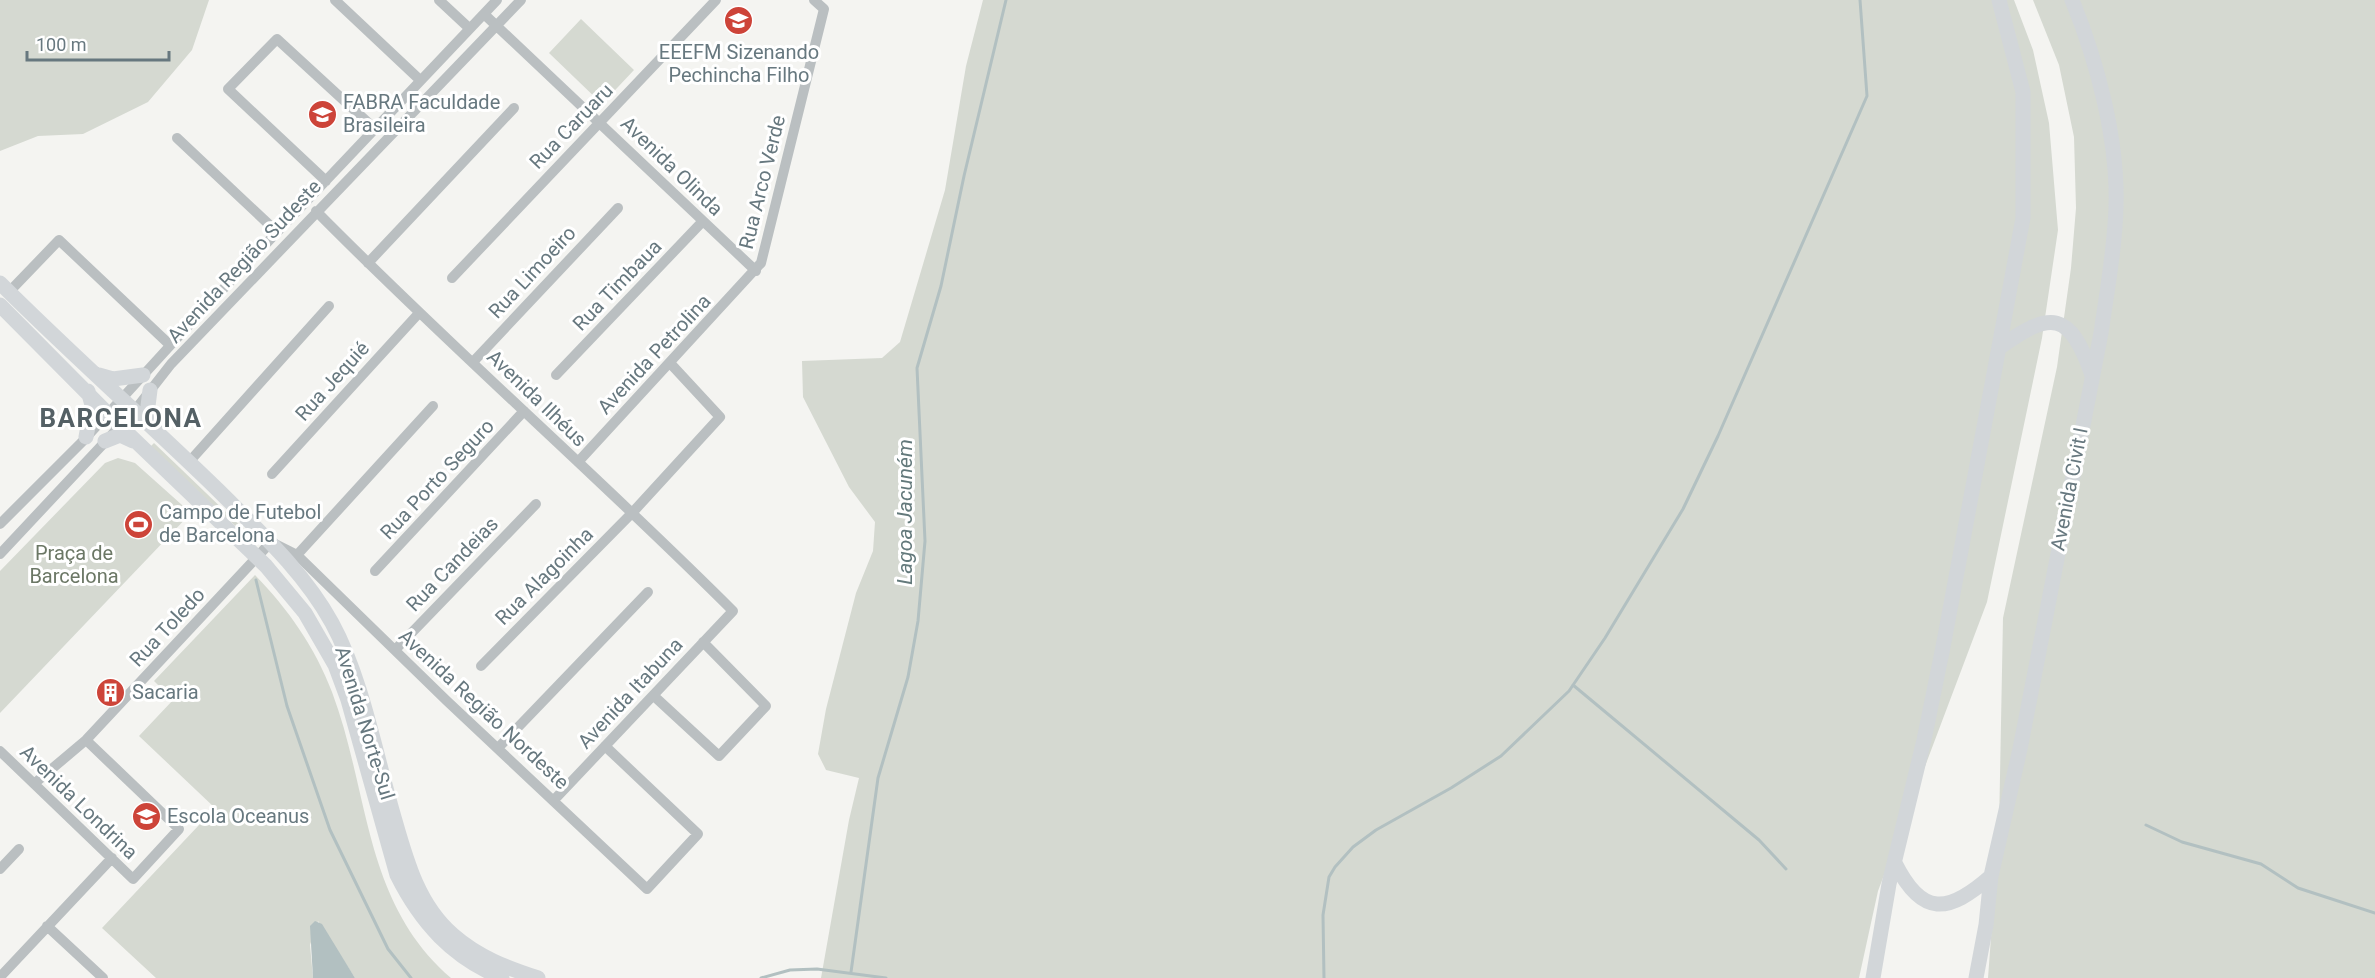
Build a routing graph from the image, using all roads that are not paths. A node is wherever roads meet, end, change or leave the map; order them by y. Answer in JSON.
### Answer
{"nodes":[{"id":1,"x":335,"y":0,"type":"edge"},
{"id":2,"x":439,"y":0,"type":"edge"},
{"id":3,"x":497,"y":0,"type":"edge"},
{"id":4,"x":521,"y":0,"type":"edge"},
{"id":5,"x":717,"y":0,"type":"edge"},
{"id":6,"x":814,"y":0,"type":"edge"},
{"id":7,"x":1999,"y":0,"type":"edge"},
{"id":8,"x":2072,"y":0,"type":"edge"},
{"id":9,"x":484,"y":14,"type":"junction"},
{"id":10,"x":497,"y":27,"type":"junction"},
{"id":11,"x":469,"y":28,"type":"junction"},
{"id":12,"x":420,"y":80,"type":"junction"},
{"id":13,"x":514,"y":108,"type":"dead end"},
{"id":14,"x":600,"y":122,"type":"junction"},
{"id":15,"x":375,"y":129,"type":"junction"},
{"id":16,"x":177,"y":138,"type":"dead end"},
{"id":17,"x":326,"y":181,"type":"junction"},
{"id":18,"x":618,"y":207,"type":"dead end"},
{"id":19,"x":316,"y":211,"type":"junction"},
{"id":20,"x":703,"y":221,"type":"junction"},
{"id":21,"x":277,"y":232,"type":"junction"},
{"id":22,"x":368,"y":263,"type":"junction"},
{"id":23,"x":756,"y":271,"type":"junction"},
{"id":24,"x":452,"y":278,"type":"dead end"},
{"id":25,"x":3,"y":293,"type":"edge"},
{"id":26,"x":329,"y":306,"type":"dead end"},
{"id":27,"x":418,"y":313,"type":"junction"},
{"id":28,"x":170,"y":345,"type":"junction"},
{"id":29,"x":1999,"y":348,"type":"junction"},
{"id":30,"x":473,"y":362,"type":"junction"},
{"id":31,"x":670,"y":363,"type":"junction"},
{"id":32,"x":97,"y":375,"type":"junction"},
{"id":33,"x":143,"y":375,"type":"junction"},
{"id":34,"x":556,"y":375,"type":"dead end"},
{"id":35,"x":2092,"y":375,"type":"junction"},
{"id":36,"x":150,"y":390,"type":"junction"},
{"id":37,"x":88,"y":392,"type":"junction"},
{"id":38,"x":122,"y":399,"type":"junction"},
{"id":39,"x":433,"y":406,"type":"dead end"},
{"id":40,"x":135,"y":410,"type":"junction"},
{"id":41,"x":524,"y":411,"type":"junction"},
{"id":42,"x":109,"y":414,"type":"junction"},
{"id":43,"x":120,"y":426,"type":"junction"},
{"id":44,"x":157,"y":431,"type":"junction"},
{"id":45,"x":86,"y":437,"type":"junction"},
{"id":46,"x":105,"y":441,"type":"junction"},
{"id":47,"x":140,"y":445,"type":"junction"},
{"id":48,"x":189,"y":462,"type":"junction"},
{"id":49,"x":578,"y":462,"type":"junction"},
{"id":50,"x":272,"y":474,"type":"dead end"},
{"id":51,"x":32,"y":492,"type":"junction"},
{"id":52,"x":536,"y":504,"type":"dead end"},
{"id":53,"x":46,"y":506,"type":"junction"},
{"id":54,"x":633,"y":512,"type":"junction"},
{"id":55,"x":9,"y":515,"type":"junction"},
{"id":56,"x":0,"y":524,"type":"edge"},
{"id":57,"x":24,"y":530,"type":"junction"},
{"id":58,"x":271,"y":542,"type":"junction"},
{"id":59,"x":0,"y":554,"type":"edge"},
{"id":60,"x":297,"y":555,"type":"junction"},
{"id":61,"x":257,"y":558,"type":"junction"},
{"id":62,"x":375,"y":571,"type":"dead end"},
{"id":63,"x":648,"y":592,"type":"dead end"},
{"id":64,"x":733,"y":611,"type":"joint"},
{"id":65,"x":703,"y":642,"type":"junction"},
{"id":66,"x":395,"y":650,"type":"junction"},
{"id":67,"x":481,"y":666,"type":"dead end"},
{"id":68,"x":655,"y":697,"type":"junction"},
{"id":69,"x":86,"y":740,"type":"junction"},
{"id":70,"x":605,"y":746,"type":"junction"},
{"id":71,"x":498,"y":748,"type":"junction"},
{"id":72,"x":3,"y":758,"type":"edge"},
{"id":73,"x":35,"y":783,"type":"junction"},
{"id":74,"x":554,"y":800,"type":"junction"},
{"id":75,"x":19,"y":849,"type":"dead end"},
{"id":76,"x":112,"y":858,"type":"junction"},
{"id":77,"x":1895,"y":863,"type":"junction"},
{"id":78,"x":0,"y":869,"type":"edge"},
{"id":79,"x":1991,"y":876,"type":"junction"},
{"id":80,"x":47,"y":926,"type":"junction"},
{"id":81,"x":0,"y":976,"type":"edge"},
{"id":82,"x":103,"y":978,"type":"edge"},
{"id":83,"x":502,"y":978,"type":"edge"},
{"id":84,"x":538,"y":978,"type":"edge"},
{"id":85,"x":1873,"y":978,"type":"edge"},
{"id":86,"x":1976,"y":978,"type":"edge"}],
"edges":[{"from":1,"to":12,"type":"street"},
{"from":2,"to":11,"type":"street"},
{"from":3,"to":9,"type":"street","name":"Avenida Região Sudeste"},
{"from":4,"to":10,"type":"street","name":"Avenida Região Sudeste"},
{"from":5,"to":14,"type":"street","name":"Rua Caruaru"},
{"from":6,"to":23,"type":"street","name":"Rua Arco Verde"},
{"from":7,"to":29,"type":"main road"},
{"from":8,"to":35,"type":"main road","name":"Avenida Civit I"},
{"from":9,"to":10,"type":"street","name":"Avenida Olinda"},
{"from":9,"to":11,"type":"street","name":"Avenida Região Sudeste"},
{"from":10,"to":14,"type":"street","name":"Avenida Olinda"},
{"from":10,"to":19,"type":"street","name":"Avenida Região Sudeste"},
{"from":11,"to":12,"type":"street","name":"Avenida Região Sudeste"},
{"from":12,"to":15,"type":"street","name":"Avenida Região Sudeste"},
{"from":13,"to":22,"type":"street"},
{"from":14,"to":20,"type":"street","name":"Avenida Olinda"},
{"from":14,"to":24,"type":"street","name":"Rua Caruaru"},
{"from":15,"to":17,"type":"street","name":"Avenida Região Sudeste"},
{"from":15,"to":17,"type":"street"},
{"from":16,"to":21,"type":"street"},
{"from":17,"to":21,"type":"street","name":"Avenida Região Sudeste"},
{"from":18,"to":30,"type":"street","name":"Rua Limoeiro"},
{"from":19,"to":22,"type":"street","name":"Avenida Ilhéus"},
{"from":19,"to":36,"type":"street","name":"Avenida Região Sudeste"},
{"from":20,"to":23,"type":"street","name":"Avenida Olinda"},
{"from":20,"to":34,"type":"street","name":"Rua Timbaua"},
{"from":21,"to":28,"type":"street","name":"Avenida Região Sudeste"},
{"from":22,"to":27,"type":"street","name":"Avenida Ilhéus"},
{"from":23,"to":31,"type":"street","name":"Avenida Petrolina"},
{"from":25,"to":28,"type":"street"},
{"from":25,"to":32,"type":"main road","name":"Avenida Norte-Sul"},
{"from":25,"to":37,"type":"main road","name":"Avenida Norte-Sul"},
{"from":26,"to":48,"type":"street"},
{"from":27,"to":30,"type":"street","name":"Avenida Ilhéus"},
{"from":27,"to":50,"type":"street","name":"Rua Jequié"},
{"from":28,"to":33,"type":"street","name":"Avenida Região Sudeste"},
{"from":29,"to":35,"type":"main road"},
{"from":29,"to":77,"type":"main road"},
{"from":30,"to":41,"type":"street","name":"Avenida Ilhéus"},
{"from":31,"to":49,"type":"street","name":"Avenida Petrolina"},
{"from":31,"to":54,"type":"street","name":"Rua Alagoinha"},
{"from":32,"to":33,"type":"main road"},
{"from":32,"to":38,"type":"main road","name":"Avenida Norte-Sul"},
{"from":33,"to":38,"type":"street","name":"Avenida Região Sudeste"},
{"from":35,"to":79,"type":"main road","name":"Avenida Civit I"},
{"from":36,"to":40,"type":"street","name":"Avenida Região Sudeste"},
{"from":36,"to":44,"type":"main road"},
{"from":37,"to":42,"type":"main road","name":"Avenida Norte-Sul"},
{"from":37,"to":45,"type":"main road"},
{"from":38,"to":40,"type":"main road","name":"Avenida Norte-Sul"},
{"from":38,"to":42,"type":"street","name":"Avenida Região Sudeste"},
{"from":39,"to":60,"type":"street"},
{"from":40,"to":43,"type":"street","name":"Avenida Região Sudeste"},
{"from":40,"to":44,"type":"main road","name":"Avenida Norte-Sul"},
{"from":41,"to":49,"type":"street","name":"Avenida Ilhéus"},
{"from":41,"to":62,"type":"street","name":"Rua Porto Seguro"},
{"from":42,"to":43,"type":"main road","name":"Avenida Norte-Sul"},
{"from":42,"to":45,"type":"street","name":"Avenida Região Sudeste"},
{"from":43,"to":46,"type":"street","name":"Avenida Região Sudeste"},
{"from":43,"to":47,"type":"main road","name":"Avenida Norte-Sul"},
{"from":44,"to":48,"type":"main road","name":"Avenida Norte-Sul"},
{"from":45,"to":51,"type":"street","name":"Avenida Região Sudeste"},
{"from":46,"to":47,"type":"main road"},
{"from":46,"to":53,"type":"street","name":"Avenida Região Sudeste"},
{"from":47,"to":61,"type":"main road","name":"Avenida Norte-Sul"},
{"from":48,"to":58,"type":"main road","name":"Avenida Norte-Sul"},
{"from":49,"to":54,"type":"street","name":"Avenida Ilhéus"},
{"from":51,"to":53,"type":"street"},
{"from":51,"to":55,"type":"street","name":"Avenida Região Sudeste"},
{"from":52,"to":66,"type":"street","name":"Rua Candeias"},
{"from":53,"to":57,"type":"street","name":"Avenida Região Sudeste"},
{"from":54,"to":64,"type":"street","name":"Avenida Ilhéus"},
{"from":54,"to":67,"type":"street","name":"Rua Alagoinha"},
{"from":55,"to":56,"type":"street","name":"Avenida Região Sudeste"},
{"from":55,"to":57,"type":"street"},
{"from":57,"to":59,"type":"street","name":"Avenida Região Sudeste"},
{"from":58,"to":60,"type":"street","name":"Avenida Região Nordeste"},
{"from":58,"to":61,"type":"street","name":"Rua Toledo"},
{"from":58,"to":84,"type":"main road","name":"Avenida Norte-Sul"},
{"from":60,"to":66,"type":"street","name":"Avenida Região Nordeste"},
{"from":61,"to":69,"type":"street","name":"Rua Toledo"},
{"from":61,"to":83,"type":"main road","name":"Avenida Norte-Sul"},
{"from":63,"to":71,"type":"street"},
{"from":64,"to":65,"type":"street","name":"Avenida Itabuna"},
{"from":65,"to":68,"type":"street","name":"Avenida Itabuna"},
{"from":65,"to":68,"type":"street"},
{"from":66,"to":71,"type":"street","name":"Avenida Região Nordeste"},
{"from":68,"to":70,"type":"street","name":"Avenida Itabuna"},
{"from":69,"to":73,"type":"street","name":"Rua Toledo"},
{"from":69,"to":76,"type":"street","name":"Avenida Londrina"},
{"from":70,"to":74,"type":"street","name":"Avenida Itabuna"},
{"from":70,"to":74,"type":"street","name":"Avenida Região Nordeste"},
{"from":71,"to":74,"type":"street","name":"Avenida Região Nordeste"},
{"from":72,"to":73,"type":"street","name":"Avenida Londrina"},
{"from":73,"to":76,"type":"street","name":"Avenida Londrina"},
{"from":75,"to":78,"type":"street"},
{"from":76,"to":80,"type":"street"},
{"from":77,"to":79,"type":"main road"},
{"from":77,"to":85,"type":"main road"},
{"from":79,"to":86,"type":"main road","name":"Avenida Civit I"},
{"from":80,"to":81,"type":"street"},
{"from":80,"to":82,"type":"street"}]}
